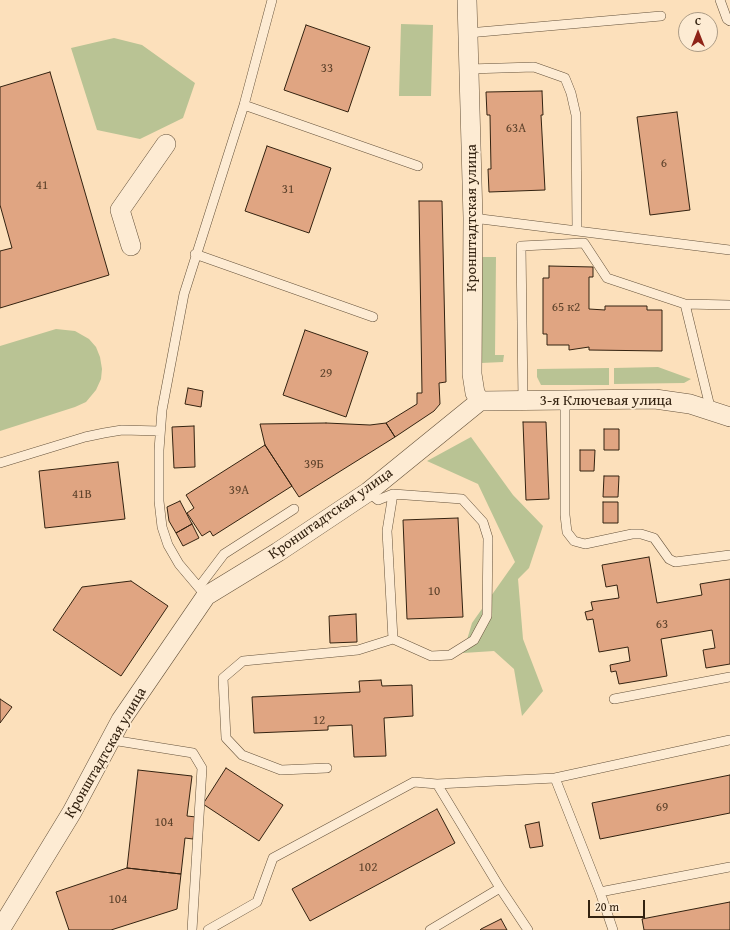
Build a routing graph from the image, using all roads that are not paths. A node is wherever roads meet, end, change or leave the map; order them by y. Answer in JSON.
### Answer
{"nodes":[{"id":1,"x":272,"y":0,"type":"edge"},
{"id":2,"x":467,"y":0,"type":"edge"},
{"id":3,"x":720,"y":0,"type":"edge"},
{"id":4,"x":661,"y":16,"type":"dead end"},
{"id":5,"x":730,"y":21,"type":"edge"},
{"id":6,"x":468,"y":33,"type":"junction"},
{"id":7,"x":469,"y":69,"type":"junction"},
{"id":8,"x":244,"y":105,"type":"junction"},
{"id":9,"x":166,"y":144,"type":"dead end"},
{"id":10,"x":418,"y":166,"type":"dead end"},
{"id":11,"x":473,"y":218,"type":"junction"},
{"id":12,"x":577,"y":230,"type":"junction"},
{"id":13,"x":131,"y":246,"type":"dead end"},
{"id":14,"x":730,"y":250,"type":"edge"},
{"id":15,"x":195,"y":254,"type":"junction"},
{"id":16,"x":685,"y":304,"type":"junction"},
{"id":17,"x":730,"y":305,"type":"edge"},
{"id":18,"x":373,"y":317,"type":"dead end"},
{"id":19,"x":565,"y":400,"type":"junction"},
{"id":20,"x":480,"y":401,"type":"junction"},
{"id":21,"x":523,"y":401,"type":"junction"},
{"id":22,"x":710,"y":410,"type":"junction"},
{"id":23,"x":730,"y":417,"type":"edge"},
{"id":24,"x":160,"y":431,"type":"junction"},
{"id":25,"x":0,"y":463,"type":"edge"},
{"id":26,"x":368,"y":492,"type":"junction"},
{"id":27,"x":393,"y":494,"type":"junction"},
{"id":28,"x":294,"y":509,"type":"dead end"},
{"id":29,"x":730,"y":556,"type":"edge"},
{"id":30,"x":202,"y":592,"type":"junction"},
{"id":31,"x":393,"y":639,"type":"junction"},
{"id":32,"x":730,"y":677,"type":"edge"},
{"id":33,"x":614,"y":699,"type":"dead end"},
{"id":34,"x":112,"y":740,"type":"junction"},
{"id":35,"x":730,"y":740,"type":"edge"},
{"id":36,"x":327,"y":768,"type":"dead end"},
{"id":37,"x":554,"y":778,"type":"junction"},
{"id":38,"x":437,"y":784,"type":"junction"},
{"id":39,"x":730,"y":867,"type":"edge"},
{"id":40,"x":500,"y":888,"type":"junction"},
{"id":41,"x":600,"y":892,"type":"junction"},
{"id":42,"x":0,"y":930,"type":"edge"},
{"id":43,"x":192,"y":930,"type":"edge"},
{"id":44,"x":208,"y":930,"type":"edge"},
{"id":45,"x":430,"y":930,"type":"edge"},
{"id":46,"x":528,"y":930,"type":"edge"},
{"id":47,"x":613,"y":930,"type":"edge"}],
"edges":[{"from":1,"to":8,"type":"lane"},
{"from":2,"to":6,"type":"street","name":"Кронштадтская улица"},
{"from":3,"to":5,"type":"lane"},
{"from":4,"to":6,"type":"lane"},
{"from":6,"to":7,"type":"street","name":"Кронштадтская улица"},
{"from":7,"to":11,"type":"street","name":"Кронштадтская улица"},
{"from":7,"to":12,"type":"lane"},
{"from":8,"to":10,"type":"lane"},
{"from":8,"to":15,"type":"lane"},
{"from":9,"to":13,"type":"street"},
{"from":11,"to":12,"type":"lane"},
{"from":11,"to":20,"type":"street","name":"Кронштадтская улица"},
{"from":12,"to":14,"type":"lane"},
{"from":15,"to":18,"type":"lane"},
{"from":15,"to":24,"type":"lane"},
{"from":16,"to":17,"type":"lane"},
{"from":16,"to":21,"type":"lane"},
{"from":16,"to":22,"type":"lane"},
{"from":19,"to":21,"type":"street","name":"3-я Ключевая улица"},
{"from":19,"to":22,"type":"street","name":"3-я Ключевая улица"},
{"from":19,"to":29,"type":"lane"},
{"from":20,"to":21,"type":"street","name":"3-я Ключевая улица"},
{"from":20,"to":26,"type":"street","name":"Кронштадтская улица"},
{"from":22,"to":23,"type":"street","name":"3-я Ключевая улица"},
{"from":24,"to":25,"type":"lane"},
{"from":24,"to":30,"type":"lane"},
{"from":26,"to":27,"type":"lane"},
{"from":26,"to":30,"type":"street","name":"Кронштадтская улица"},
{"from":27,"to":31,"type":"lane"},
{"from":27,"to":31,"type":"lane"},
{"from":28,"to":30,"type":"lane"},
{"from":30,"to":34,"type":"street","name":"Кронштадтская улица"},
{"from":31,"to":36,"type":"lane"},
{"from":32,"to":33,"type":"lane"},
{"from":34,"to":42,"type":"street","name":"Кронштадтская улица"},
{"from":34,"to":43,"type":"lane"},
{"from":35,"to":37,"type":"lane"},
{"from":37,"to":38,"type":"lane"},
{"from":37,"to":41,"type":"lane"},
{"from":38,"to":40,"type":"lane"},
{"from":38,"to":44,"type":"lane"},
{"from":39,"to":41,"type":"lane"},
{"from":40,"to":45,"type":"lane"},
{"from":40,"to":46,"type":"lane"},
{"from":41,"to":47,"type":"lane"}]}
